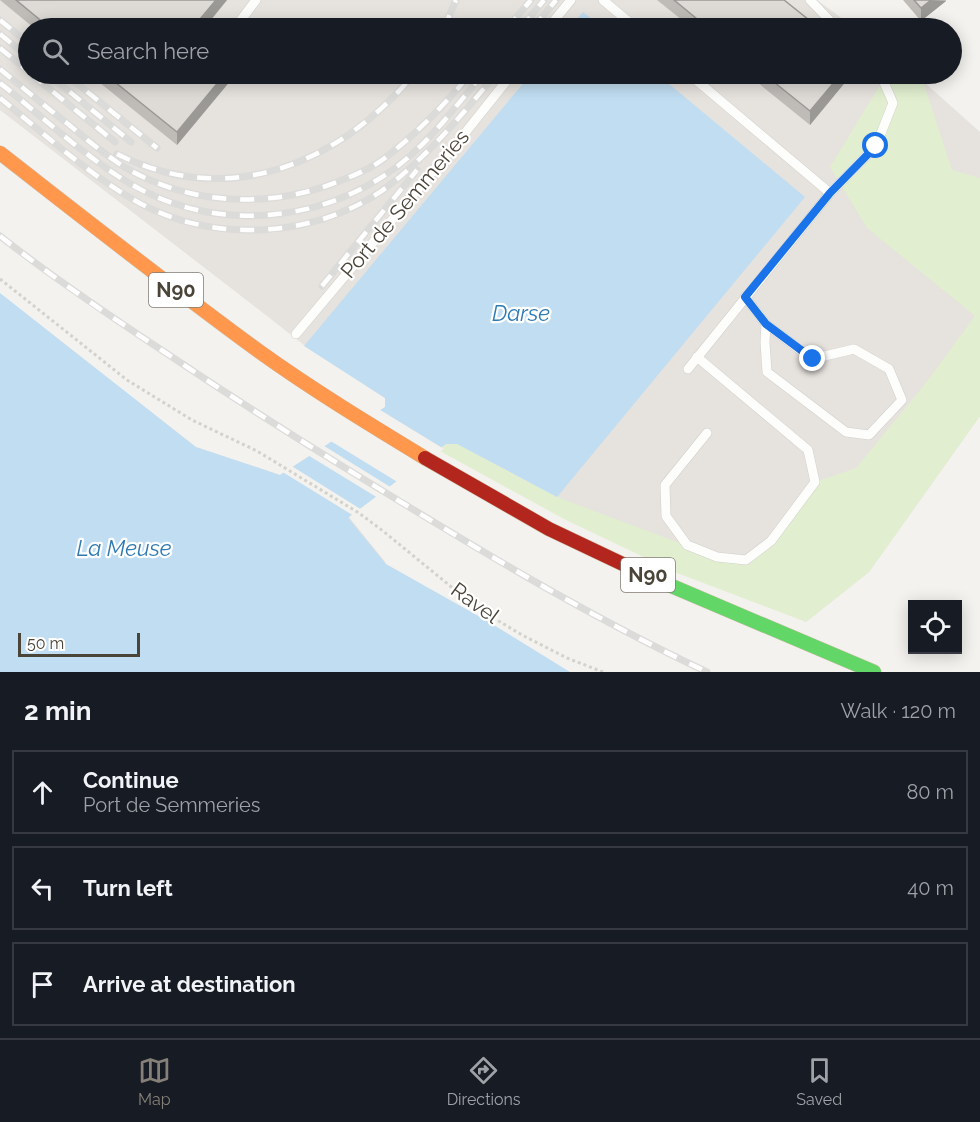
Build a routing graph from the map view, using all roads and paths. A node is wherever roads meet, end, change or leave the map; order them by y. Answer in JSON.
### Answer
{"nodes":[{"id":1,"x":256,"y":0,"type":"edge"},
{"id":2,"x":571,"y":0,"type":"edge"},
{"id":3,"x":603,"y":0,"type":"edge"},
{"id":4,"x":810,"y":0,"type":"edge"},
{"id":5,"x":242,"y":18,"type":"edge"},
{"id":6,"x":556,"y":18,"type":"edge"},
{"id":7,"x":624,"y":18,"type":"edge"},
{"id":8,"x":827,"y":18,"type":"edge"},
{"id":9,"x":504,"y":84,"type":"edge"},
{"id":10,"x":701,"y":84,"type":"edge"},
{"id":11,"x":885,"y":84,"type":"edge"},
{"id":12,"x":0,"y":153,"type":"edge"},
{"id":13,"x":830,"y":193,"type":"junction"},
{"id":14,"x":0,"y":279,"type":"edge"},
{"id":15,"x":745,"y":297,"type":"junction"},
{"id":16,"x":766,"y":324,"type":"junction"},
{"id":17,"x":296,"y":334,"type":"dead end"},
{"id":18,"x":697,"y":357,"type":"junction"},
{"id":19,"x":688,"y":369,"type":"dead end"},
{"id":20,"x":707,"y":433,"type":"dead end"},
{"id":21,"x":603,"y":672,"type":"edge"},
{"id":22,"x":874,"y":672,"type":"edge"}],
"edges":[{"from":1,"to":5,"type":"lane"},
{"from":2,"to":6,"type":"lane"},
{"from":3,"to":7,"type":"lane"},
{"from":4,"to":8,"type":"lane"},
{"from":9,"to":17,"type":"lane","name":"Port de Semmeries"},
{"from":10,"to":13,"type":"lane"},
{"from":11,"to":13,"type":"lane"},
{"from":12,"to":22,"type":"highway","number":"N90"},
{"from":13,"to":15,"type":"lane"},
{"from":14,"to":21,"type":"path","name":"Ravel"},
{"from":15,"to":16,"type":"lane"},
{"from":15,"to":18,"type":"lane"},
{"from":16,"to":16,"type":"lane"},
{"from":18,"to":19,"type":"lane"},
{"from":18,"to":20,"type":"lane"}]}
